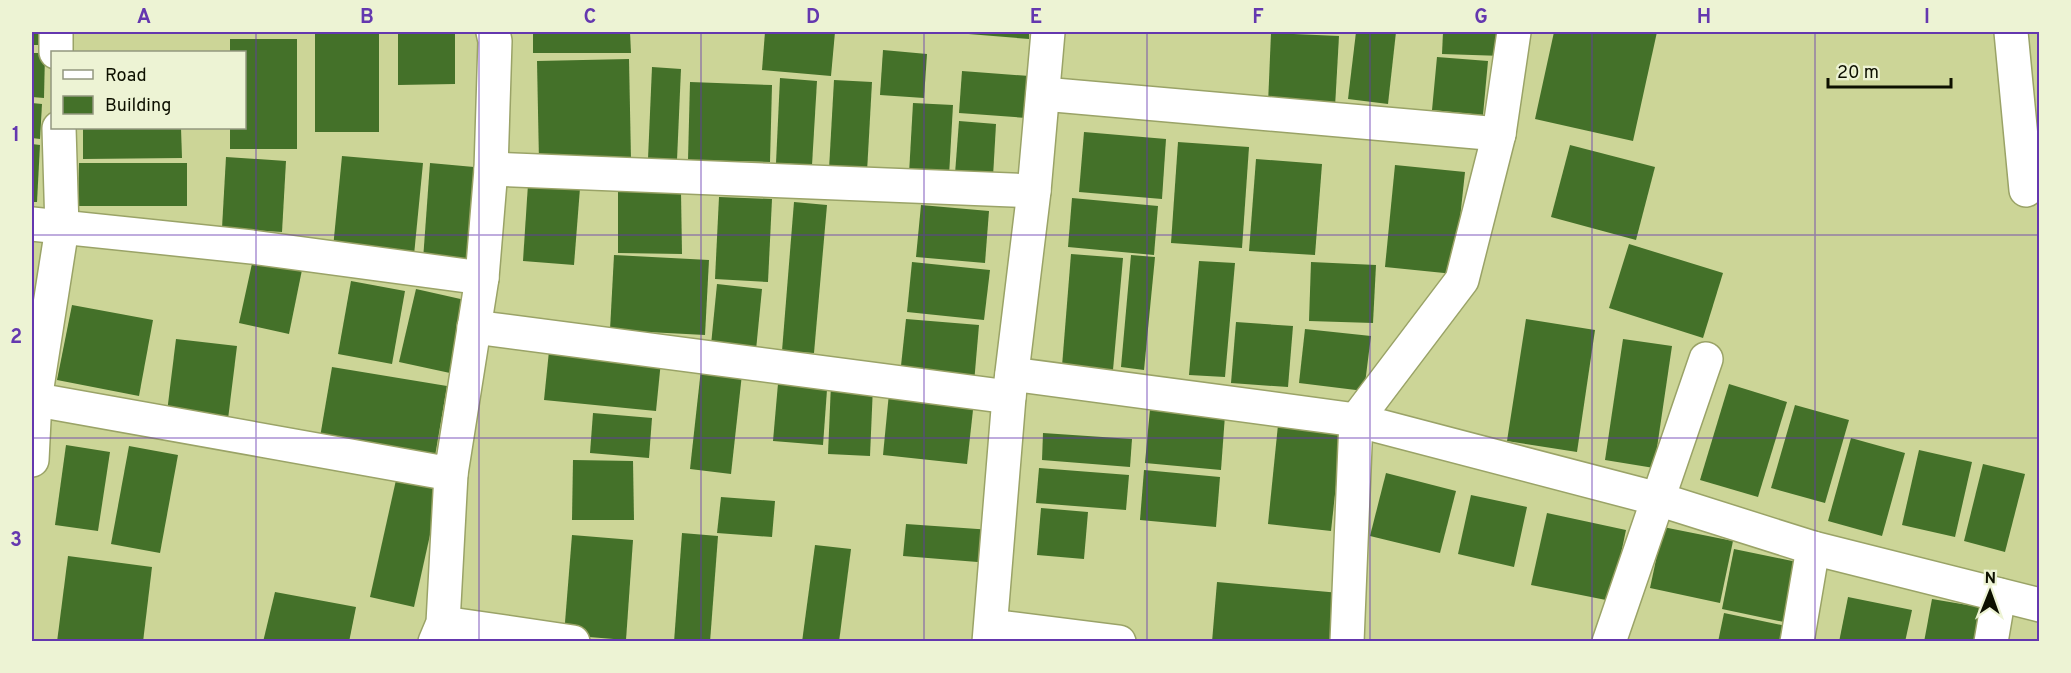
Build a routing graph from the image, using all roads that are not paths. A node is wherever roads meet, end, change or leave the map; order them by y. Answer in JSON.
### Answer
{"nodes":[{"id":1,"x":56,"y":32,"type":"edge"},
{"id":2,"x":493,"y":32,"type":"edge"},
{"id":3,"x":1048,"y":32,"type":"edge"},
{"id":4,"x":1514,"y":32,"type":"edge"},
{"id":5,"x":2011,"y":32,"type":"edge"},
{"id":6,"x":57,"y":51,"type":"edge"},
{"id":7,"x":1043,"y":94,"type":"junction"},
{"id":8,"x":59,"y":129,"type":"edge"},
{"id":9,"x":1499,"y":134,"type":"junction"},
{"id":10,"x":491,"y":169,"type":"junction"},
{"id":11,"x":2026,"y":190,"type":"dead end"},
{"id":12,"x":1034,"y":191,"type":"junction"},
{"id":13,"x":47,"y":226,"type":"edge"},
{"id":14,"x":482,"y":278,"type":"junction"},
{"id":15,"x":474,"y":327,"type":"junction"},
{"id":16,"x":1706,"y":359,"type":"dead end"},
{"id":17,"x":1010,"y":386,"type":"junction"},
{"id":18,"x":33,"y":399,"type":"edge"},
{"id":19,"x":1356,"y":420,"type":"junction"},
{"id":20,"x":32,"y":460,"type":"edge"},
{"id":21,"x":451,"y":474,"type":"junction"},
{"id":22,"x":1658,"y":499,"type":"junction"},
{"id":23,"x":1813,"y":548,"type":"junction"},
{"id":24,"x":2000,"y":595,"type":"junction"},
{"id":25,"x":2040,"y":605,"type":"edge"},
{"id":26,"x":439,"y":632,"type":"edge"},
{"id":27,"x":990,"y":634,"type":"edge"},
{"id":28,"x":573,"y":642,"type":"edge"},
{"id":29,"x":1119,"y":642,"type":"edge"},
{"id":30,"x":1347,"y":642,"type":"edge"},
{"id":31,"x":1609,"y":642,"type":"edge"},
{"id":32,"x":1797,"y":642,"type":"edge"},
{"id":33,"x":1991,"y":642,"type":"edge"}],
"edges":[{"from":1,"to":6,"type":"street"},
{"from":2,"to":10,"type":"street"},
{"from":3,"to":7,"type":"street"},
{"from":4,"to":9,"type":"street"},
{"from":5,"to":11,"type":"street"},
{"from":7,"to":9,"type":"street"},
{"from":7,"to":12,"type":"street"},
{"from":8,"to":13,"type":"street"},
{"from":9,"to":19,"type":"street"},
{"from":10,"to":12,"type":"street"},
{"from":10,"to":14,"type":"street"},
{"from":12,"to":17,"type":"street"},
{"from":13,"to":14,"type":"street"},
{"from":13,"to":18,"type":"street"},
{"from":14,"to":15,"type":"street"},
{"from":15,"to":17,"type":"street"},
{"from":15,"to":21,"type":"street"},
{"from":16,"to":22,"type":"street"},
{"from":17,"to":19,"type":"street"},
{"from":17,"to":27,"type":"street"},
{"from":18,"to":20,"type":"street"},
{"from":18,"to":21,"type":"street"},
{"from":19,"to":22,"type":"street"},
{"from":19,"to":30,"type":"street"},
{"from":21,"to":26,"type":"street"},
{"from":22,"to":23,"type":"street"},
{"from":22,"to":31,"type":"street"},
{"from":23,"to":24,"type":"street"},
{"from":23,"to":32,"type":"street"},
{"from":24,"to":25,"type":"street"},
{"from":24,"to":33,"type":"street"},
{"from":26,"to":28,"type":"street"},
{"from":27,"to":29,"type":"street"}]}
